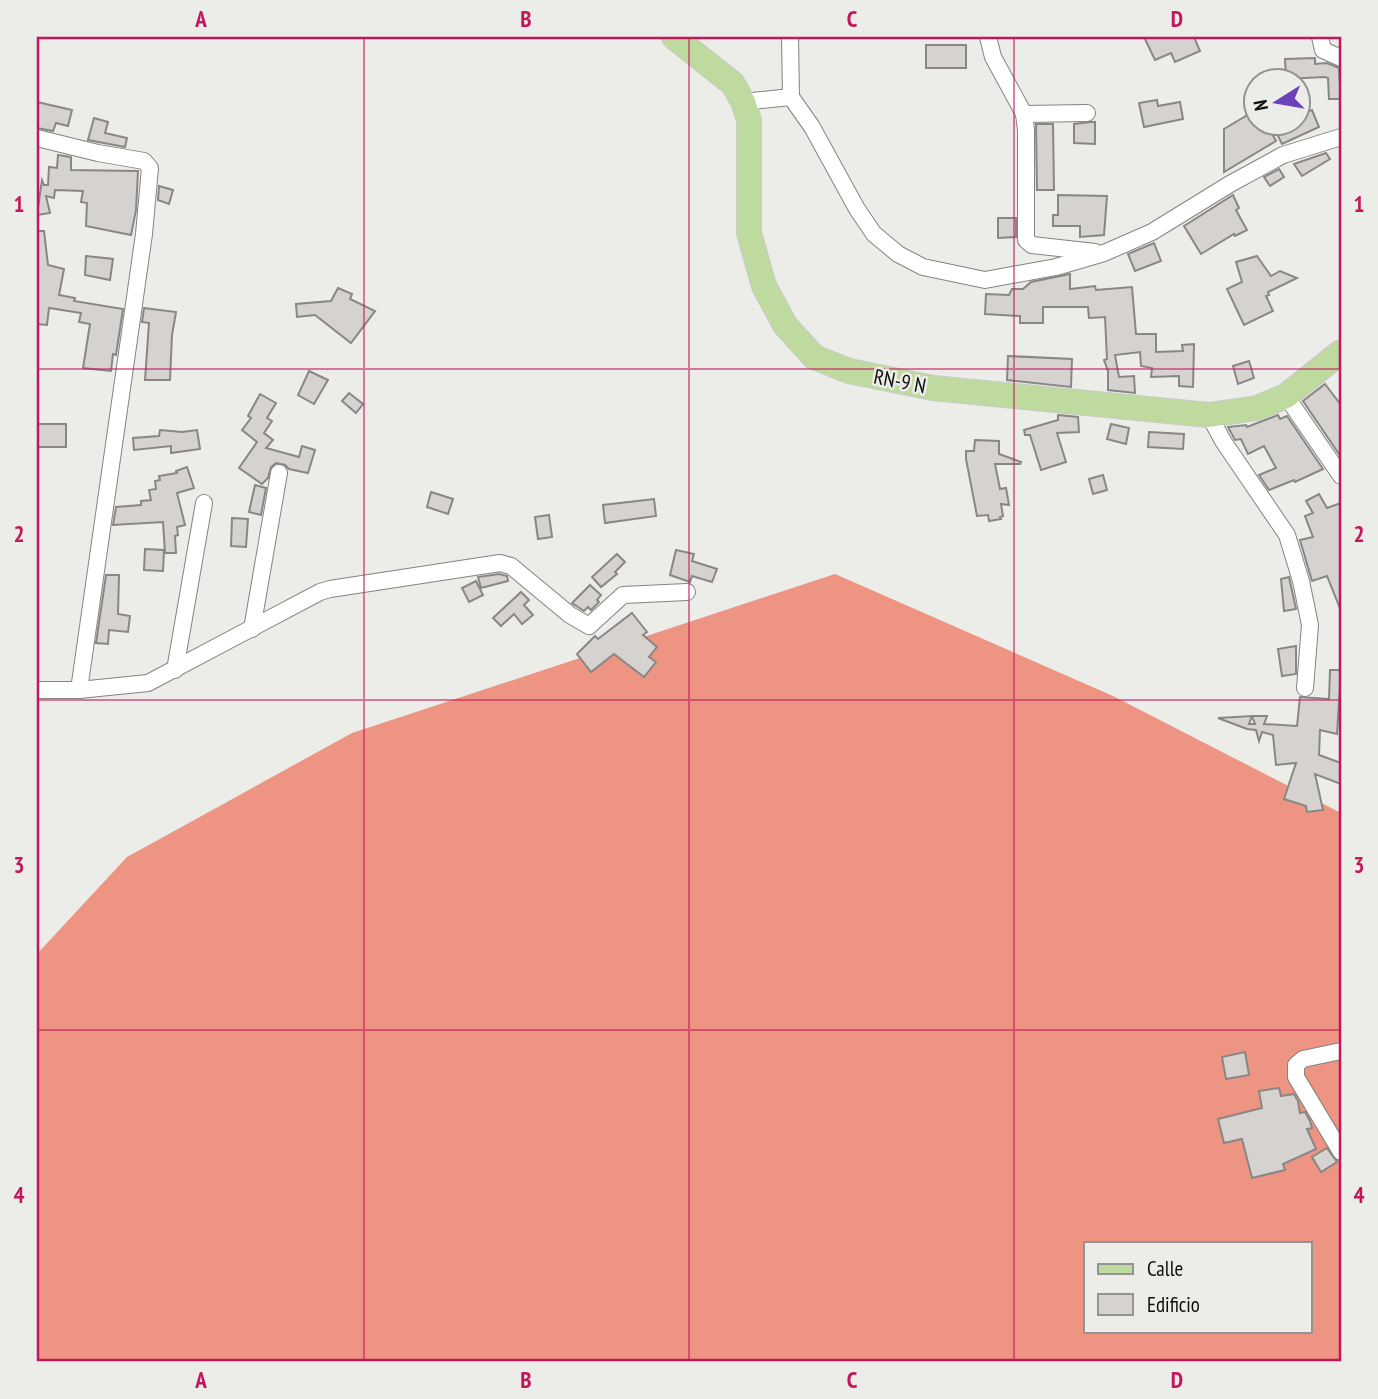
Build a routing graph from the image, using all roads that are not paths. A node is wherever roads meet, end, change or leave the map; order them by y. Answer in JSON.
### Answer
{"nodes":[{"id":1,"x":674,"y":37,"type":"edge"},
{"id":2,"x":790,"y":37,"type":"edge"},
{"id":3,"x":988,"y":37,"type":"edge"},
{"id":4,"x":1320,"y":37,"type":"edge"},
{"id":5,"x":1341,"y":58,"type":"edge"},
{"id":6,"x":791,"y":97,"type":"junction"},
{"id":7,"x":743,"y":102,"type":"junction"},
{"id":8,"x":1087,"y":113,"type":"dead end"},
{"id":9,"x":1024,"y":114,"type":"junction"},
{"id":10,"x":1341,"y":136,"type":"edge"},
{"id":11,"x":37,"y":138,"type":"edge"},
{"id":12,"x":1104,"y":253,"type":"junction"},
{"id":13,"x":1341,"y":352,"type":"edge"},
{"id":14,"x":1286,"y":396,"type":"junction"},
{"id":15,"x":1209,"y":415,"type":"junction"},
{"id":16,"x":279,"y":473,"type":"dead end"},
{"id":17,"x":1341,"y":476,"type":"edge"},
{"id":18,"x":204,"y":503,"type":"dead end"},
{"id":19,"x":687,"y":592,"type":"dead end"},
{"id":20,"x":252,"y":629,"type":"junction"},
{"id":21,"x":175,"y":670,"type":"junction"},
{"id":22,"x":1305,"y":688,"type":"dead end"},
{"id":23,"x":37,"y":690,"type":"edge"},
{"id":24,"x":79,"y":690,"type":"junction"},
{"id":25,"x":1341,"y":1051,"type":"edge"},
{"id":26,"x":1341,"y":1152,"type":"edge"}],
"edges":[{"from":1,"to":7,"type":"main road","name":"RN-9 N"},
{"from":2,"to":6,"type":"street"},
{"from":3,"to":9,"type":"street"},
{"from":4,"to":5,"type":"street"},
{"from":6,"to":7,"type":"street"},
{"from":6,"to":12,"type":"street"},
{"from":7,"to":15,"type":"main road","name":"RN-9 N"},
{"from":8,"to":9,"type":"street"},
{"from":9,"to":12,"type":"street"},
{"from":10,"to":12,"type":"street"},
{"from":11,"to":24,"type":"street"},
{"from":13,"to":14,"type":"main road","name":"RN-9 N"},
{"from":14,"to":15,"type":"main road","name":"RN-9 N"},
{"from":14,"to":17,"type":"street"},
{"from":15,"to":22,"type":"street"},
{"from":16,"to":20,"type":"street"},
{"from":18,"to":21,"type":"street"},
{"from":19,"to":20,"type":"street"},
{"from":20,"to":21,"type":"street"},
{"from":21,"to":24,"type":"street"},
{"from":23,"to":24,"type":"street"},
{"from":25,"to":26,"type":"street"}]}
